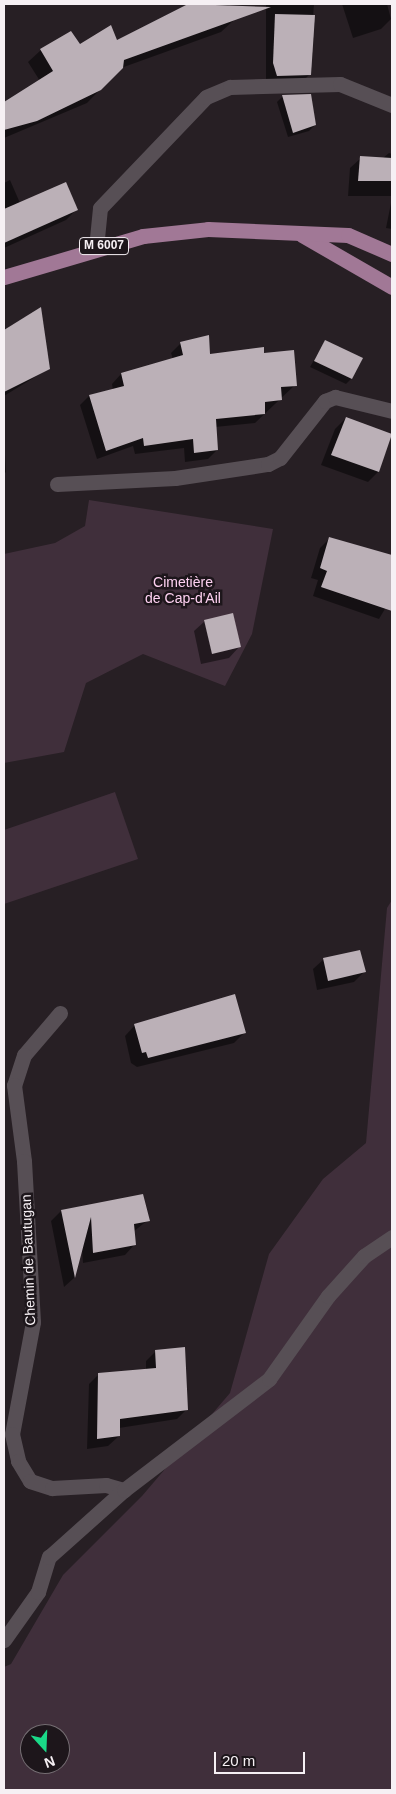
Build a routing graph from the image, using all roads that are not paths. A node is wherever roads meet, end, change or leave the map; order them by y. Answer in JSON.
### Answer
{"nodes":[{"id":1,"x":392,"y":105,"type":"edge"},
{"id":2,"x":302,"y":235,"type":"junction"},
{"id":3,"x":96,"y":248,"type":"junction"},
{"id":4,"x":392,"y":254,"type":"edge"},
{"id":5,"x":4,"y":277,"type":"edge"},
{"id":6,"x":392,"y":287,"type":"edge"},
{"id":7,"x":392,"y":411,"type":"edge"},
{"id":8,"x":57,"y":484,"type":"dead end"},
{"id":9,"x":60,"y":1013,"type":"dead end"},
{"id":10,"x":392,"y":1237,"type":"edge"},
{"id":11,"x":124,"y":1490,"type":"junction"},
{"id":12,"x":4,"y":1640,"type":"edge"}],
"edges":[{"from":1,"to":3,"type":"street"},
{"from":2,"to":3,"type":"main road","number":"M 6007"},
{"from":2,"to":4,"type":"main road","number":"M 6007"},
{"from":2,"to":6,"type":"main road","number":"M 6007"},
{"from":3,"to":5,"type":"main road","number":"M 6007"},
{"from":7,"to":8,"type":"street"},
{"from":9,"to":11,"type":"street","name":"Chemin de Bautugan"},
{"from":10,"to":11,"type":"street"},
{"from":11,"to":12,"type":"street"}]}
